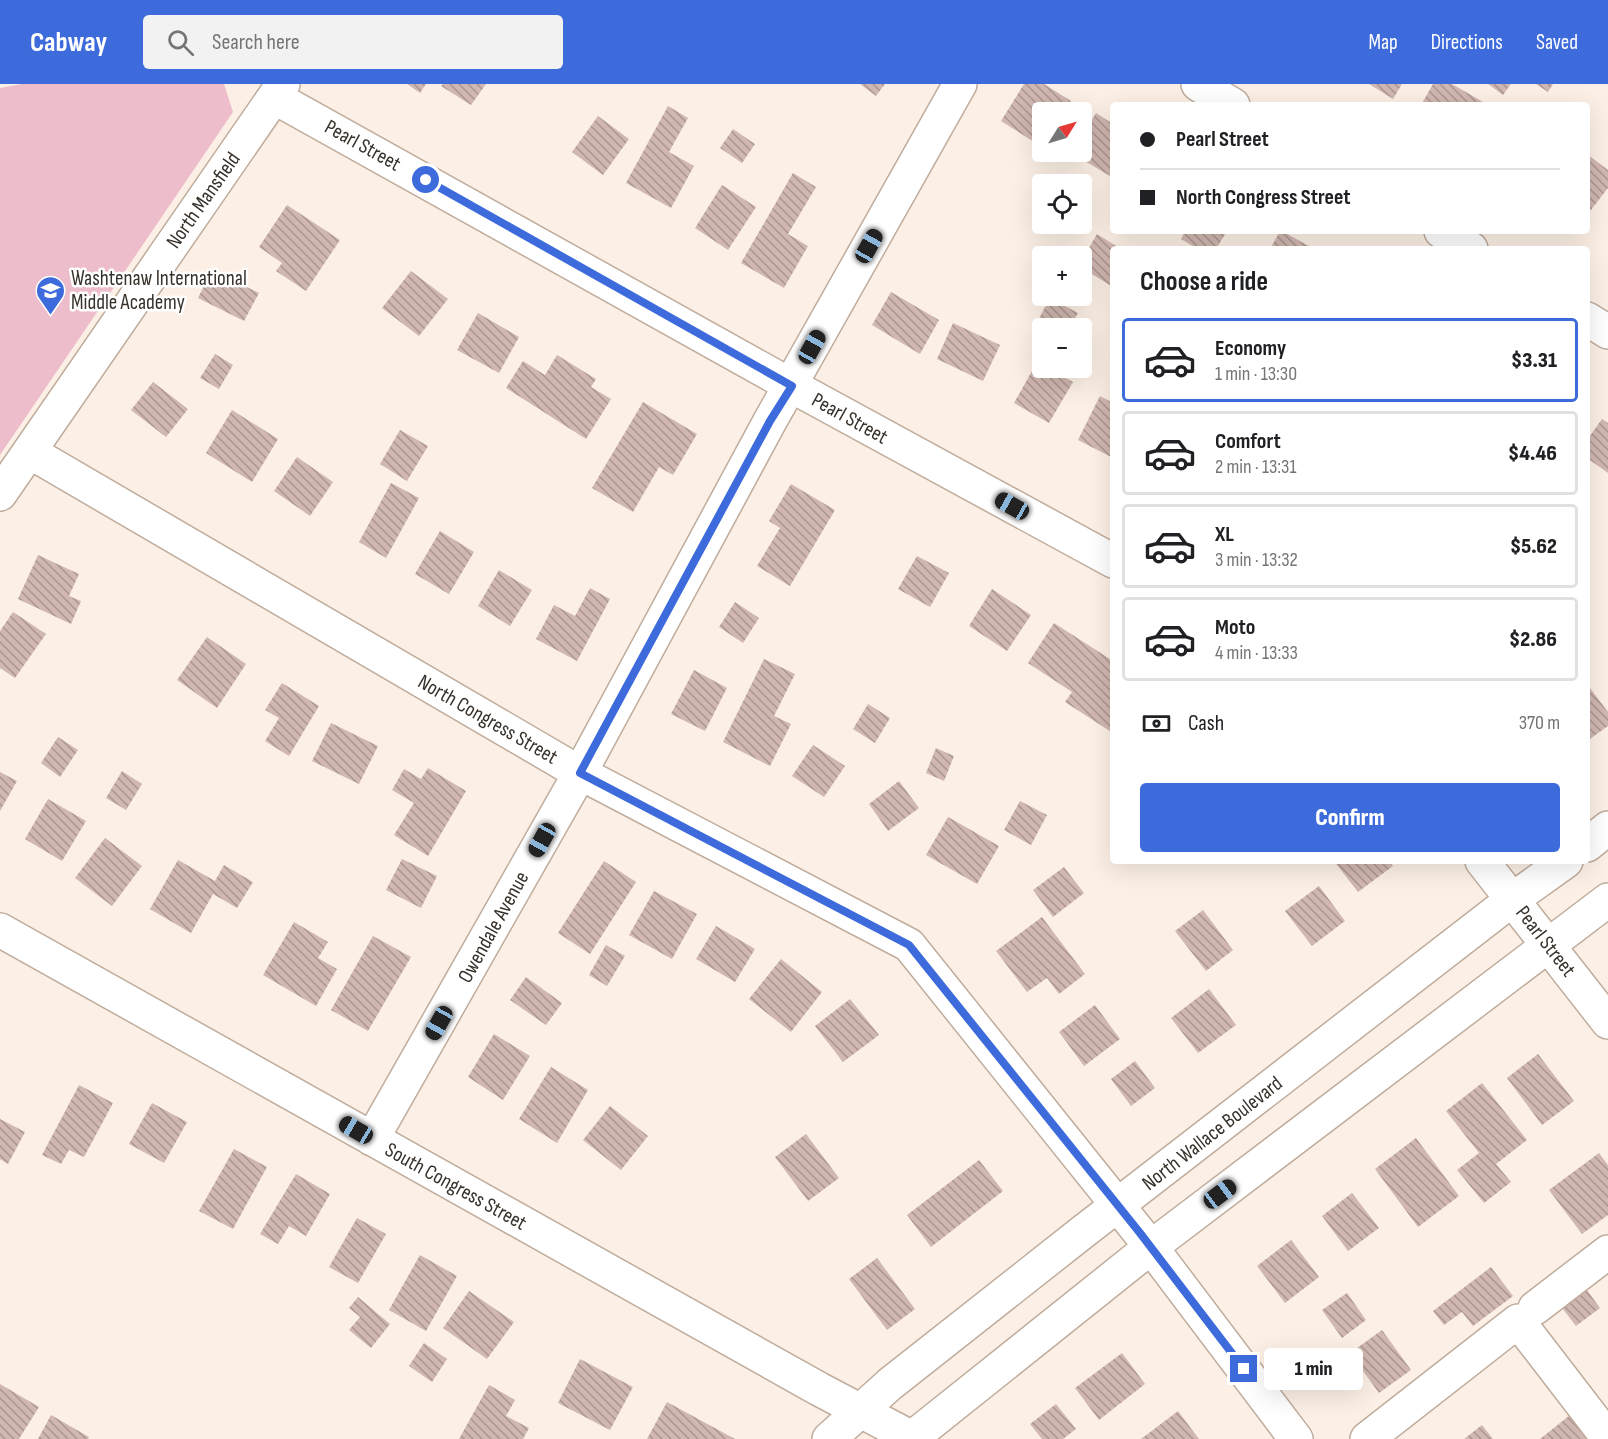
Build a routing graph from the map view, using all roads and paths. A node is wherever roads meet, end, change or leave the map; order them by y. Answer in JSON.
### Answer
{"nodes":[{"id":1,"x":960,"y":84,"type":"edge"},
{"id":2,"x":1198,"y":84,"type":"edge"},
{"id":3,"x":278,"y":91,"type":"edge"},
{"id":4,"x":1228,"y":102,"type":"edge"},
{"id":5,"x":1446,"y":234,"type":"edge"},
{"id":6,"x":1466,"y":246,"type":"edge"},
{"id":7,"x":1590,"y":321,"type":"edge"},
{"id":8,"x":1608,"y":332,"type":"edge"},
{"id":9,"x":792,"y":386,"type":"junction"},
{"id":10,"x":30,"y":452,"type":"junction"},
{"id":11,"x":0,"y":494,"type":"edge"},
{"id":12,"x":1110,"y":559,"type":"edge"},
{"id":13,"x":580,"y":773,"type":"junction"},
{"id":14,"x":1608,"y":828,"type":"edge"},
{"id":15,"x":1590,"y":842,"type":"edge"},
{"id":16,"x":1484,"y":864,"type":"edge"},
{"id":17,"x":1562,"y":864,"type":"edge"},
{"id":18,"x":1513,"y":899,"type":"junction"},
{"id":19,"x":1608,"y":900,"type":"edge"},
{"id":20,"x":0,"y":930,"type":"edge"},
{"id":21,"x":1548,"y":944,"type":"junction"},
{"id":22,"x":1608,"y":1022,"type":"edge"},
{"id":23,"x":372,"y":1139,"type":"junction"},
{"id":24,"x":1118,"y":1205,"type":"junction"},
{"id":25,"x":1151,"y":1247,"type":"junction"},
{"id":26,"x":1608,"y":1252,"type":"edge"},
{"id":27,"x":1535,"y":1308,"type":"dead end"},
{"id":28,"x":862,"y":1410,"type":"junction"},
{"id":29,"x":913,"y":1438,"type":"edge"},
{"id":30,"x":1608,"y":1438,"type":"edge"},
{"id":31,"x":829,"y":1439,"type":"edge"},
{"id":32,"x":1296,"y":1439,"type":"edge"},
{"id":33,"x":1367,"y":1439,"type":"edge"}],
"edges":[{"from":1,"to":9,"type":"street","name":"Owendale Avenue"},
{"from":2,"to":4,"type":"street"},
{"from":3,"to":9,"type":"street","name":"Pearl Street"},
{"from":3,"to":10,"type":"street","name":"North Mansfield"},
{"from":5,"to":6,"type":"street"},
{"from":7,"to":8,"type":"street"},
{"from":9,"to":12,"type":"street","name":"Pearl Street"},
{"from":9,"to":13,"type":"street","name":"Owendale Avenue"},
{"from":10,"to":11,"type":"street","name":"North Mansfield"},
{"from":10,"to":13,"type":"street","name":"North Congress Street"},
{"from":13,"to":23,"type":"street","name":"Owendale Avenue"},
{"from":13,"to":24,"type":"street","name":"North Congress Street"},
{"from":14,"to":15,"type":"street"},
{"from":16,"to":18,"type":"street","name":"Pearl Street"},
{"from":17,"to":18,"type":"street","name":"North Wallace Boulevard"},
{"from":18,"to":21,"type":"street","name":"Pearl Street"},
{"from":18,"to":24,"type":"street","name":"North Wallace Boulevard"},
{"from":19,"to":21,"type":"street"},
{"from":20,"to":23,"type":"street","name":"South Congress Street"},
{"from":21,"to":22,"type":"street","name":"Pearl Street"},
{"from":21,"to":25,"type":"street"},
{"from":23,"to":28,"type":"street","name":"South Congress Street"},
{"from":24,"to":25,"type":"street","name":"North Congress Street"},
{"from":24,"to":28,"type":"street","name":"North Wallace Boulevard"},
{"from":25,"to":29,"type":"street"},
{"from":25,"to":32,"type":"street","name":"North Congress Street"},
{"from":26,"to":27,"type":"street"},
{"from":28,"to":29,"type":"street","name":"South Congress Street"},
{"from":28,"to":31,"type":"street","name":"North Wallace Boulevard"},
{"from":30,"to":33,"type":"street"}]}
